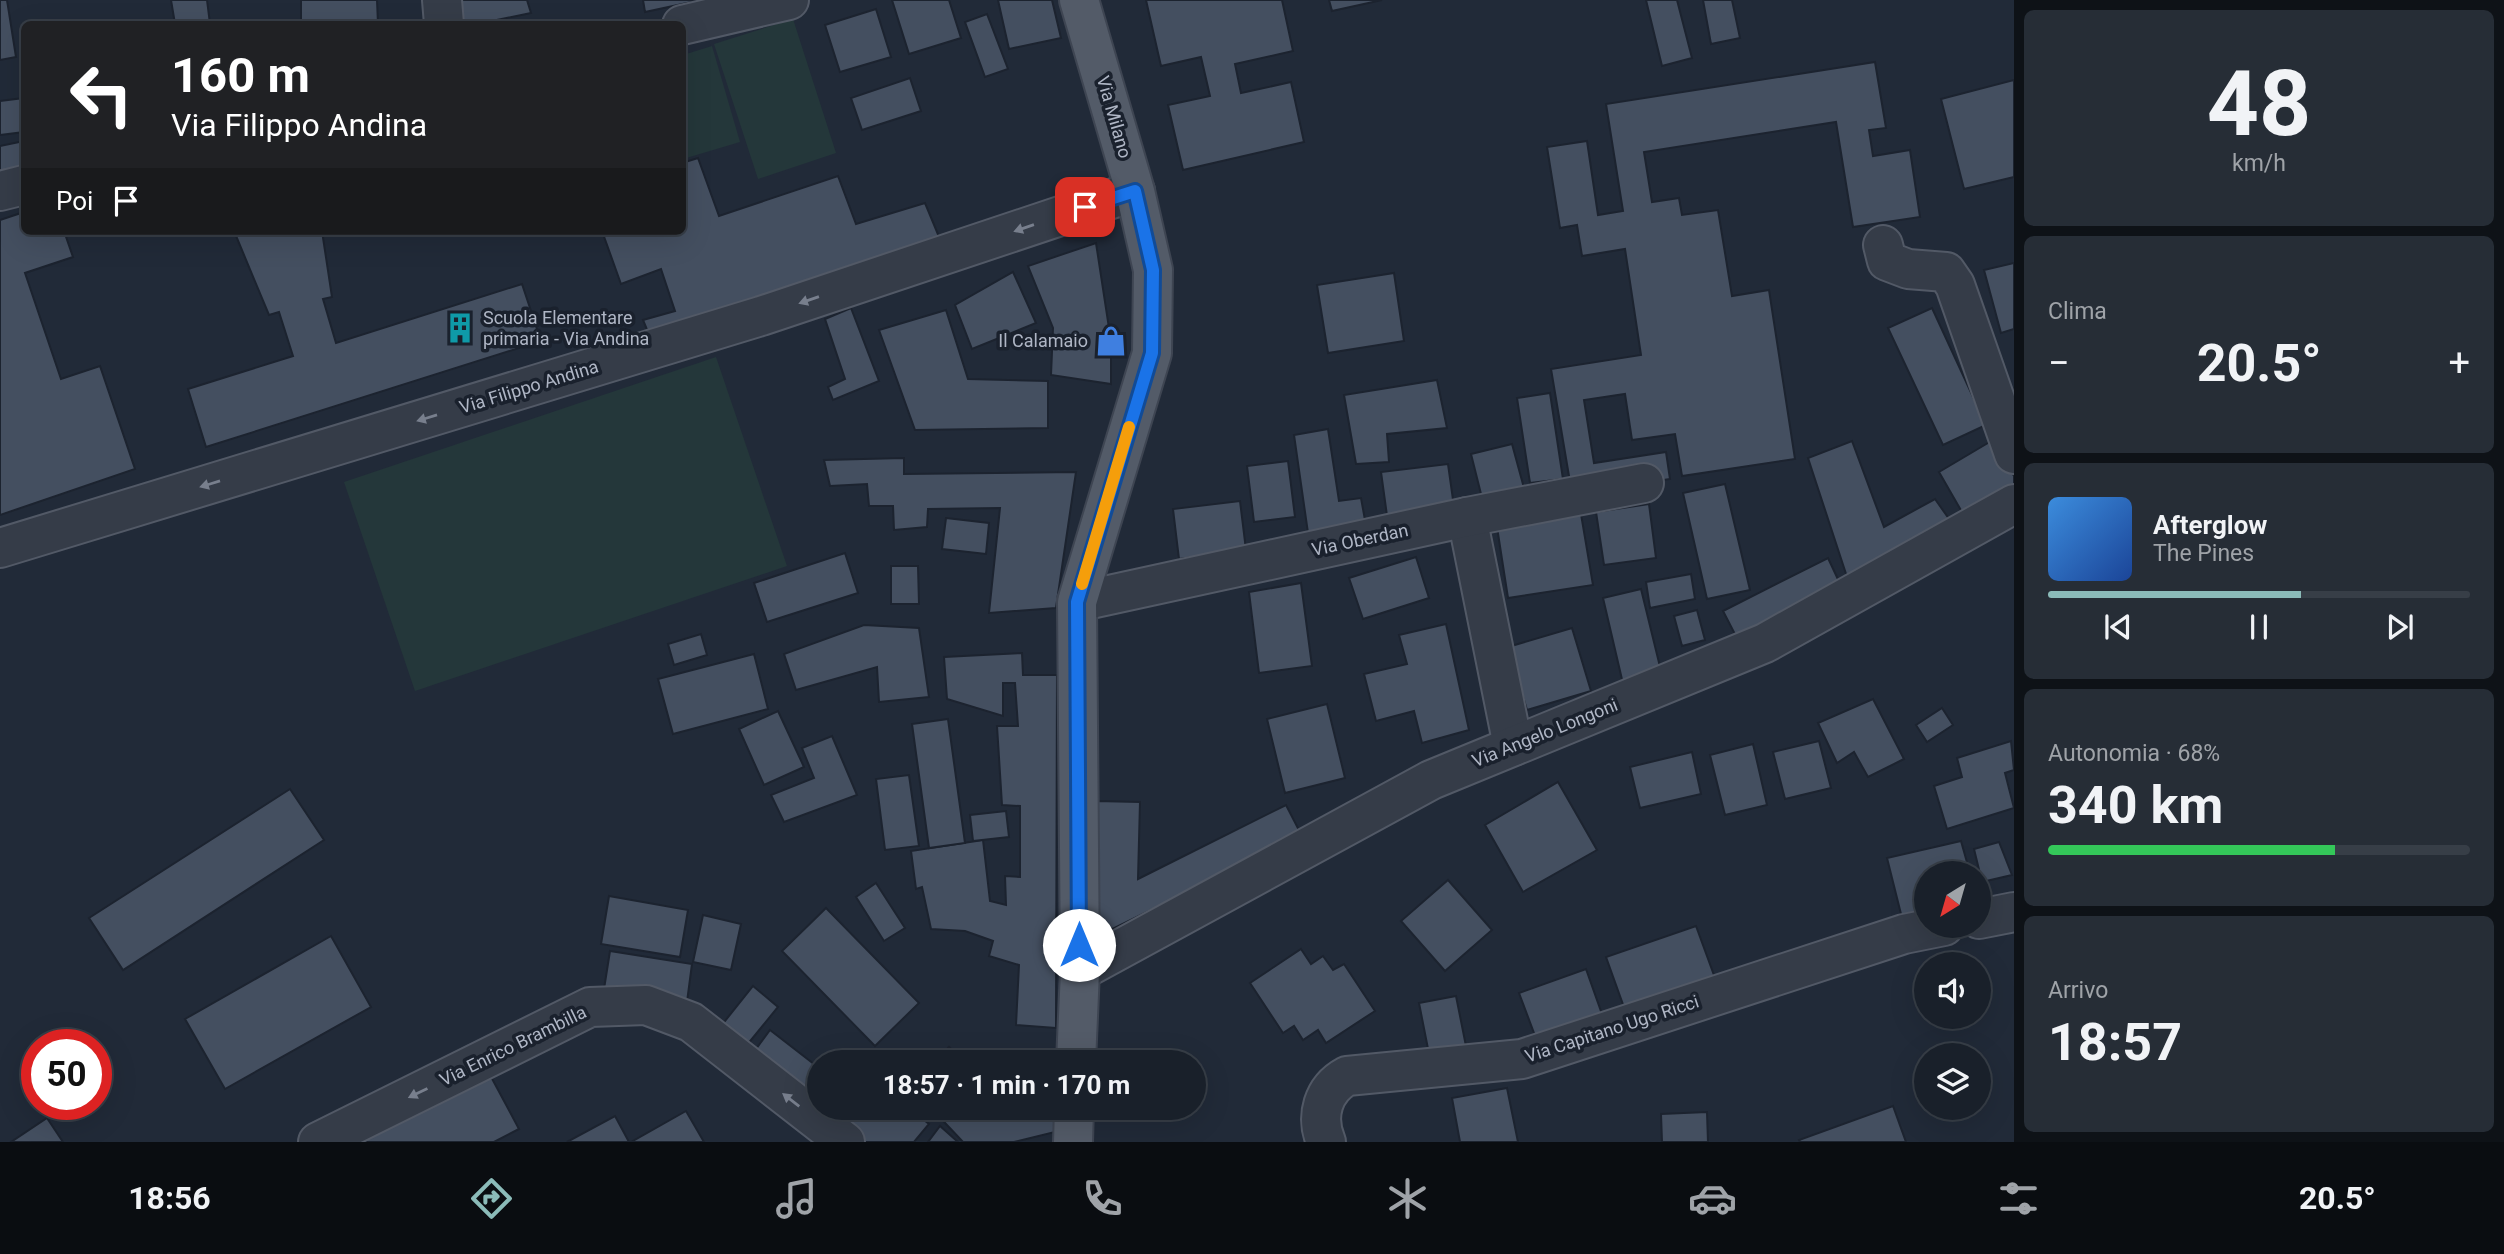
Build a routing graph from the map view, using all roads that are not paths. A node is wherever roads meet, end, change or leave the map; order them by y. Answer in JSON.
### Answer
{"nodes":[{"id":1,"x":442,"y":0,"type":"edge"},
{"id":2,"x":789,"y":0,"type":"edge"},
{"id":3,"x":1079,"y":0,"type":"edge"},
{"id":4,"x":444,"y":21,"type":"edge"},
{"id":5,"x":686,"y":24,"type":"edge"},
{"id":6,"x":21,"y":186,"type":"edge"},
{"id":7,"x":0,"y":191,"type":"edge"},
{"id":8,"x":1135,"y":191,"type":"junction"},
{"id":9,"x":1883,"y":246,"type":"dead end"},
{"id":10,"x":2014,"y":454,"type":"edge"},
{"id":11,"x":1644,"y":483,"type":"dead end"},
{"id":12,"x":2014,"y":504,"type":"edge"},
{"id":13,"x":1467,"y":517,"type":"junction"},
{"id":14,"x":0,"y":548,"type":"edge"},
{"id":15,"x":1077,"y":602,"type":"junction"},
{"id":16,"x":1513,"y":746,"type":"junction"},
{"id":17,"x":2014,"y":912,"type":"edge"},
{"id":18,"x":1992,"y":916,"type":"edge"},
{"id":19,"x":1914,"y":932,"type":"edge"},
{"id":20,"x":1080,"y":971,"type":"junction"},
{"id":21,"x":1077,"y":1050,"type":"edge"},
{"id":22,"x":1074,"y":1120,"type":"edge"},
{"id":23,"x":318,"y":1142,"type":"edge"},
{"id":24,"x":845,"y":1142,"type":"edge"},
{"id":25,"x":1073,"y":1142,"type":"edge"},
{"id":26,"x":1326,"y":1142,"type":"edge"}],
"edges":[{"from":1,"to":4,"type":"street"},
{"from":2,"to":5,"type":"street"},
{"from":3,"to":8,"type":"main road","name":"Via Milano"},
{"from":6,"to":7,"type":"street"},
{"from":8,"to":14,"type":"street","name":"Via Filippo Andina","one_way":true},
{"from":8,"to":15,"type":"main road","name":"Via Milano"},
{"from":9,"to":10,"type":"street"},
{"from":11,"to":13,"type":"street","name":"Via Oberdan"},
{"from":12,"to":16,"type":"street","name":"Via Angelo Longoni"},
{"from":13,"to":15,"type":"street","name":"Via Oberdan"},
{"from":13,"to":16,"type":"street"},
{"from":15,"to":20,"type":"main road","name":"Via Milano"},
{"from":16,"to":20,"type":"street","name":"Via Angelo Longoni"},
{"from":17,"to":18,"type":"street"},
{"from":19,"to":26,"type":"street","name":"Via Capitano Ugo Ricci"},
{"from":20,"to":21,"type":"main road","name":"Via Milano"},
{"from":22,"to":25,"type":"main road"},
{"from":24,"to":23,"type":"street","name":"Via Enrico Brambilla","one_way":true}]}
